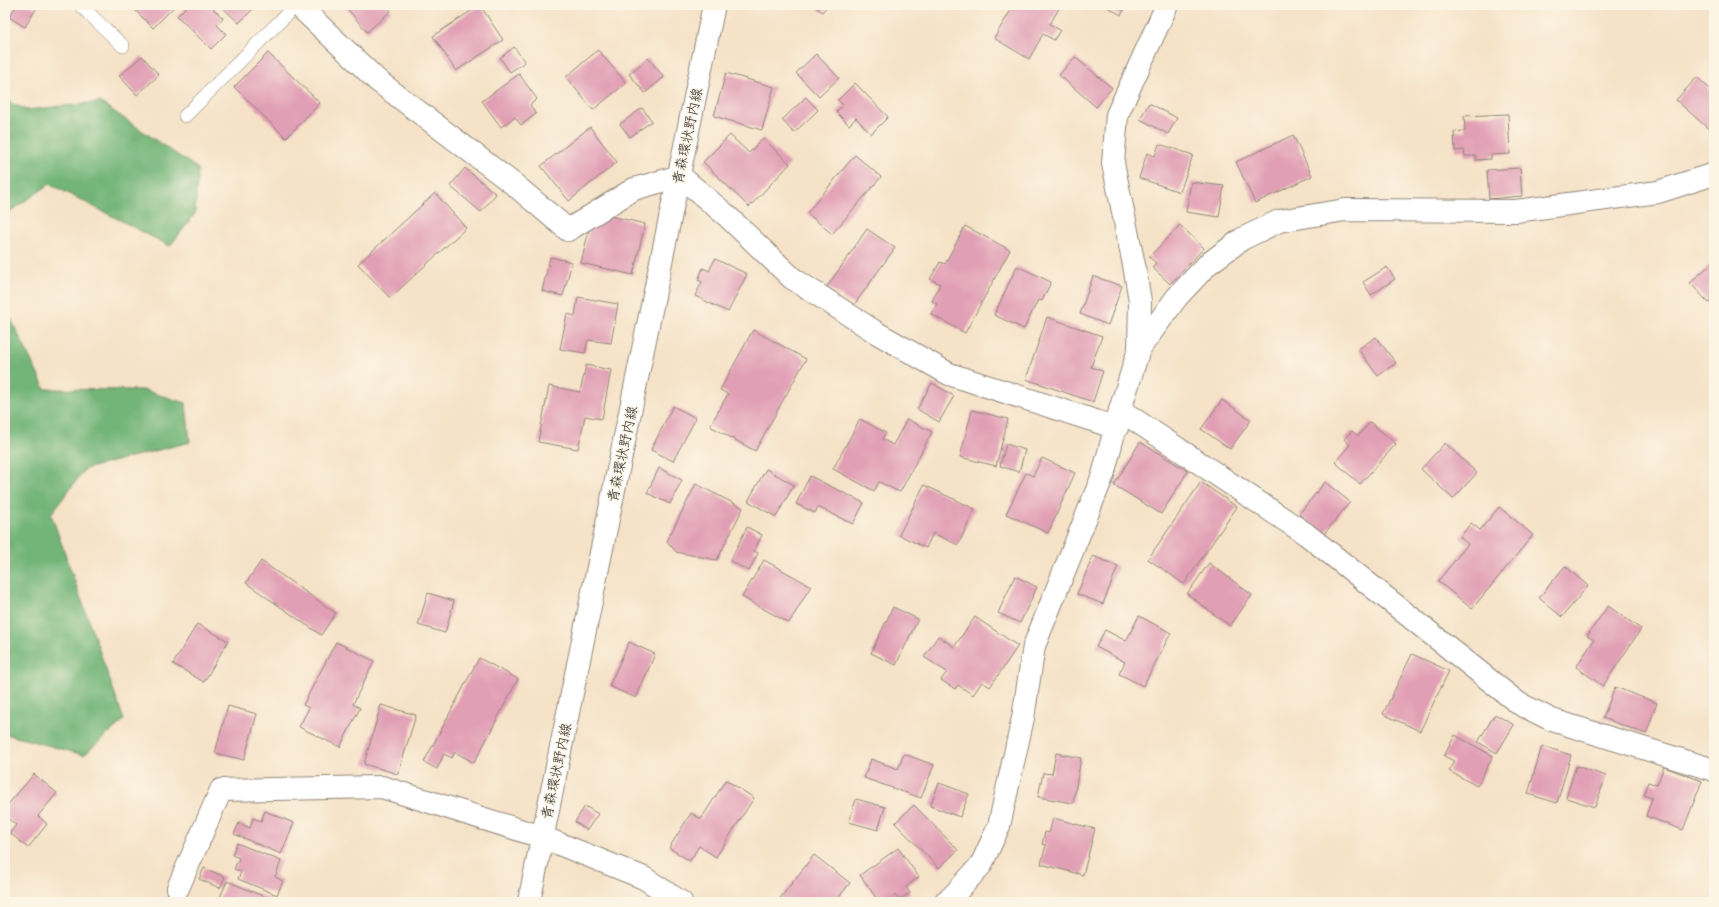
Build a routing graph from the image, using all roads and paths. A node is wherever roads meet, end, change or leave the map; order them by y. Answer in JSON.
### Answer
{"nodes":[{"id":1,"x":80,"y":5,"type":"edge"},
{"id":2,"x":297,"y":5,"type":"edge"},
{"id":3,"x":714,"y":5,"type":"edge"},
{"id":4,"x":1167,"y":5,"type":"edge"},
{"id":5,"x":122,"y":46,"type":"dead end"},
{"id":6,"x":185,"y":116,"type":"dead end"},
{"id":7,"x":1714,"y":174,"type":"edge"},
{"id":8,"x":680,"y":176,"type":"junction"},
{"id":9,"x":1139,"y":349,"type":"junction"},
{"id":10,"x":1118,"y":419,"type":"junction"},
{"id":11,"x":1714,"y":770,"type":"edge"},
{"id":12,"x":542,"y":837,"type":"junction"},
{"id":13,"x":178,"y":888,"type":"dead end"},
{"id":14,"x":529,"y":902,"type":"edge"},
{"id":15,"x":681,"y":902,"type":"edge"},
{"id":16,"x":945,"y":902,"type":"edge"}],
"edges":[{"from":1,"to":5,"type":"lane"},
{"from":2,"to":6,"type":"lane"},
{"from":2,"to":8,"type":"street"},
{"from":3,"to":8,"type":"street","name":"青森環状野内線"},
{"from":4,"to":9,"type":"street"},
{"from":7,"to":9,"type":"street"},
{"from":8,"to":10,"type":"street"},
{"from":8,"to":12,"type":"street","name":"青森環状野内線"},
{"from":9,"to":10,"type":"street"},
{"from":10,"to":11,"type":"street"},
{"from":10,"to":16,"type":"street"},
{"from":12,"to":13,"type":"street"},
{"from":12,"to":14,"type":"street","name":"青森環状野内線"},
{"from":12,"to":15,"type":"street"}]}
